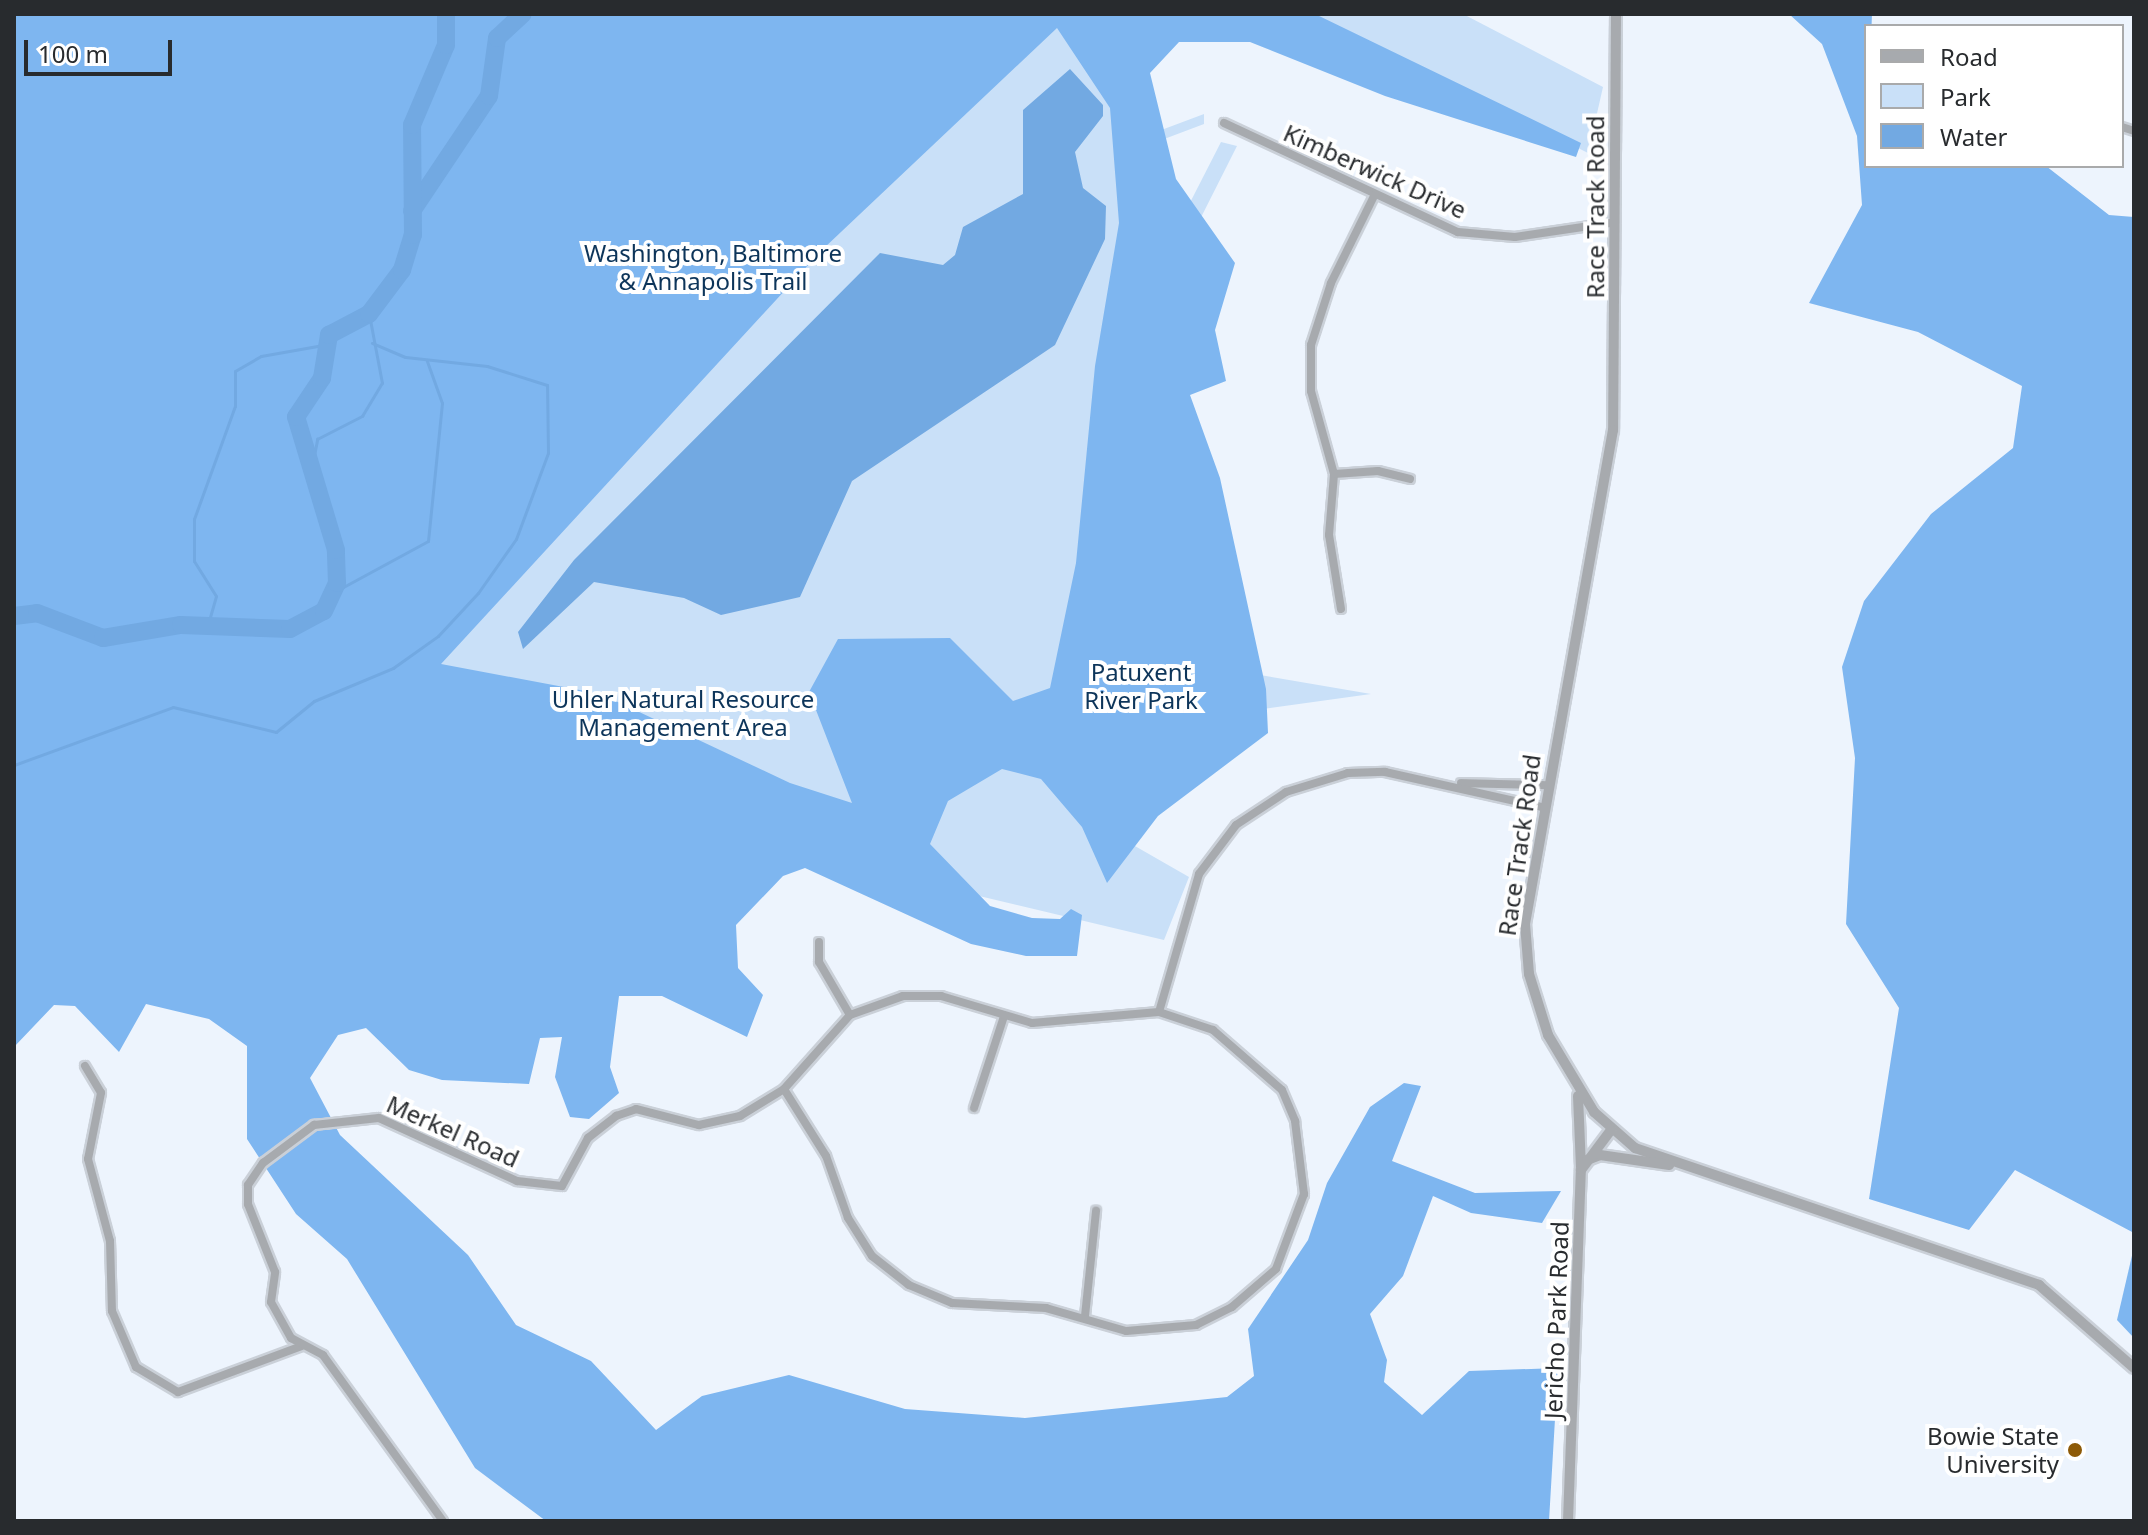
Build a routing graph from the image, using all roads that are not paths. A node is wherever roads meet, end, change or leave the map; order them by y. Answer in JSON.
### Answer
{"nodes":[{"id":1,"x":1616,"y":14,"type":"edge"},
{"id":2,"x":1224,"y":123,"type":"dead end"},
{"id":3,"x":1375,"y":194,"type":"junction"},
{"id":4,"x":1610,"y":223,"type":"junction"},
{"id":5,"x":1334,"y":474,"type":"junction"},
{"id":6,"x":1410,"y":479,"type":"dead end"},
{"id":7,"x":1341,"y":609,"type":"dead end"},
{"id":8,"x":1453,"y":783,"type":"junction"},
{"id":9,"x":1545,"y":785,"type":"junction"},
{"id":10,"x":1541,"y":807,"type":"junction"},
{"id":11,"x":819,"y":942,"type":"dead end"},
{"id":12,"x":1159,"y":1012,"type":"junction"},
{"id":13,"x":850,"y":1015,"type":"junction"},
{"id":14,"x":1004,"y":1016,"type":"junction"},
{"id":15,"x":85,"y":1066,"type":"dead end"},
{"id":16,"x":1572,"y":1078,"type":"junction"},
{"id":17,"x":784,"y":1089,"type":"junction"},
{"id":18,"x":974,"y":1108,"type":"dead end"},
{"id":19,"x":1611,"y":1130,"type":"junction"},
{"id":20,"x":1679,"y":1163,"type":"junction"},
{"id":21,"x":1583,"y":1166,"type":"junction"},
{"id":22,"x":1096,"y":1211,"type":"dead end"},
{"id":23,"x":1085,"y":1316,"type":"junction"},
{"id":24,"x":302,"y":1346,"type":"junction"},
{"id":25,"x":2134,"y":1368,"type":"edge"},
{"id":26,"x":443,"y":1521,"type":"edge"},
{"id":27,"x":1568,"y":1521,"type":"edge"}],
"edges":[{"from":1,"to":4,"type":"street","name":"Race Track Road"},
{"from":2,"to":3,"type":"street","name":"Kimberwick Drive"},
{"from":3,"to":4,"type":"street","name":"Kimberwick Drive"},
{"from":3,"to":5,"type":"street"},
{"from":4,"to":9,"type":"street","name":"Race Track Road"},
{"from":5,"to":6,"type":"street"},
{"from":5,"to":7,"type":"street"},
{"from":8,"to":9,"type":"street"},
{"from":8,"to":10,"type":"street"},
{"from":8,"to":12,"type":"street"},
{"from":9,"to":10,"type":"street","name":"Race Track Road"},
{"from":10,"to":16,"type":"street","name":"Race Track Road"},
{"from":11,"to":13,"type":"street"},
{"from":12,"to":14,"type":"street"},
{"from":12,"to":23,"type":"street"},
{"from":13,"to":14,"type":"street"},
{"from":13,"to":17,"type":"street","name":"Merkel Road"},
{"from":14,"to":18,"type":"street"},
{"from":15,"to":24,"type":"street"},
{"from":16,"to":19,"type":"street","name":"Race Track Road"},
{"from":16,"to":21,"type":"street","name":"Jericho Park Road"},
{"from":17,"to":23,"type":"street"},
{"from":17,"to":24,"type":"street","name":"Merkel Road"},
{"from":19,"to":20,"type":"street","name":"Race Track Road"},
{"from":19,"to":21,"type":"street"},
{"from":20,"to":21,"type":"street"},
{"from":20,"to":25,"type":"street","name":"Race Track Road"},
{"from":21,"to":27,"type":"street","name":"Jericho Park Road"},
{"from":22,"to":23,"type":"street"},
{"from":24,"to":26,"type":"street","name":"Merkel Road"}]}
